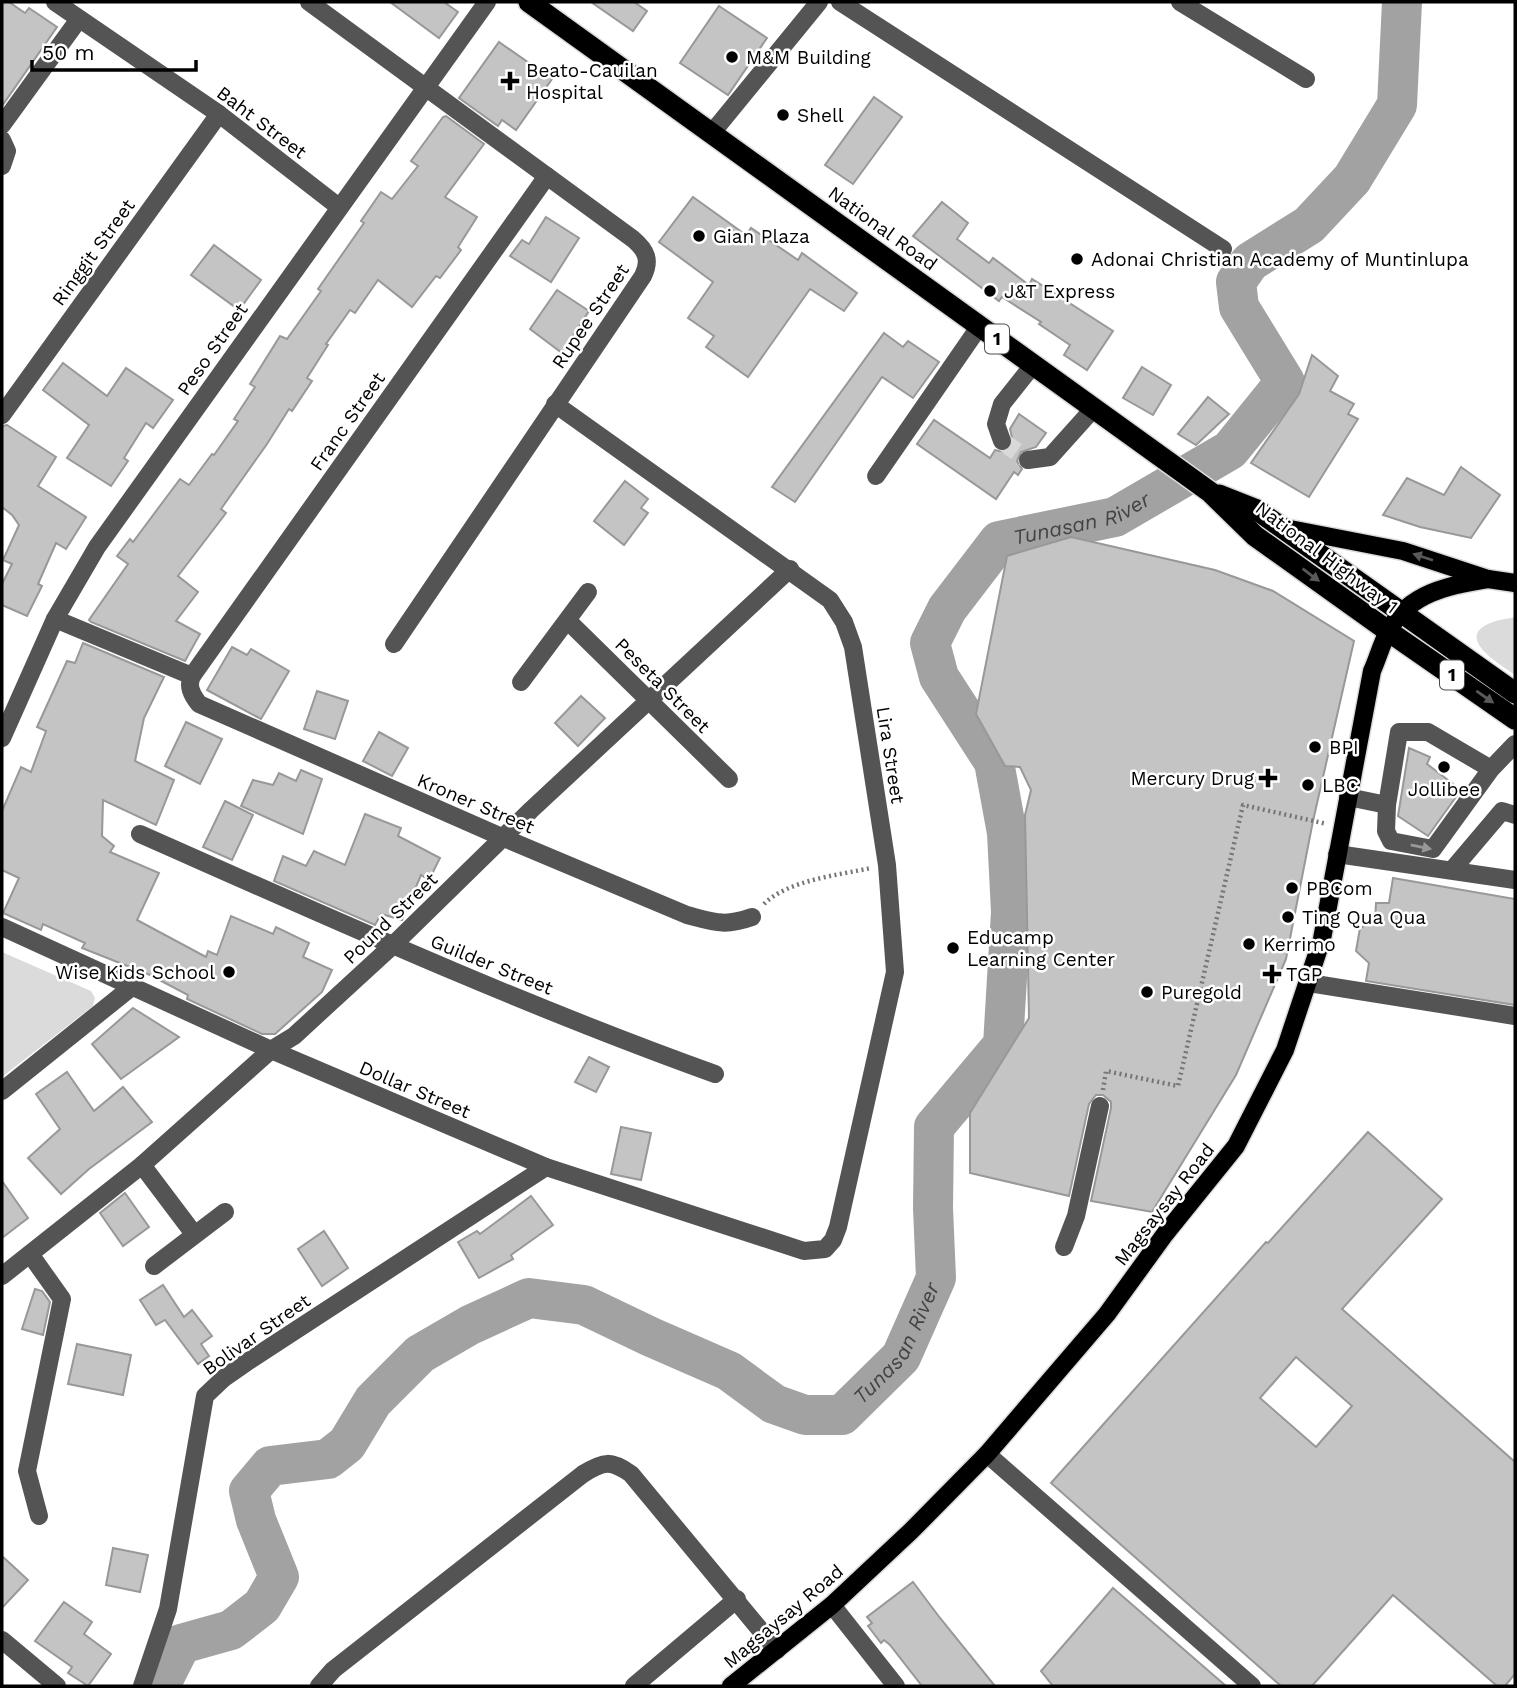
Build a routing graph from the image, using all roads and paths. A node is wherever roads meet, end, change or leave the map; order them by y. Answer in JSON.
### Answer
{"nodes":[{"id":1,"x":55,"y":2,"type":"edge"},
{"id":2,"x":309,"y":2,"type":"edge"},
{"id":3,"x":487,"y":2,"type":"edge"},
{"id":4,"x":529,"y":2,"type":"edge"},
{"id":5,"x":819,"y":2,"type":"edge"},
{"id":6,"x":840,"y":2,"type":"edge"},
{"id":7,"x":1180,"y":2,"type":"edge"},
{"id":8,"x":79,"y":19,"type":"junction"},
{"id":9,"x":1306,"y":79,"type":"dead end"},
{"id":10,"x":427,"y":87,"type":"junction"},
{"id":11,"x":219,"y":114,"type":"junction"},
{"id":12,"x":2,"y":125,"type":"edge"},
{"id":13,"x":711,"y":134,"type":"junction"},
{"id":14,"x":2,"y":139,"type":"edge"},
{"id":15,"x":2,"y":166,"type":"edge"},
{"id":16,"x":547,"y":176,"type":"junction"},
{"id":17,"x":339,"y":207,"type":"junction"},
{"id":18,"x":1223,"y":248,"type":"dead end"},
{"id":19,"x":979,"y":327,"type":"junction"},
{"id":20,"x":1033,"y":365,"type":"junction"},
{"id":21,"x":555,"y":404,"type":"junction"},
{"id":22,"x":1094,"y":408,"type":"junction"},
{"id":23,"x":2,"y":415,"type":"edge"},
{"id":24,"x":1002,"y":441,"type":"dead end"},
{"id":25,"x":1028,"y":460,"type":"dead end"},
{"id":26,"x":876,"y":476,"type":"dead end"},
{"id":27,"x":1210,"y":492,"type":"junction"},
{"id":28,"x":1282,"y":528,"type":"junction"},
{"id":29,"x":790,"y":569,"type":"junction"},
{"id":30,"x":1488,"y":579,"type":"junction"},
{"id":31,"x":1515,"y":583,"type":"edge"},
{"id":32,"x":589,"y":592,"type":"dead end"},
{"id":33,"x":1400,"y":613,"type":"junction"},
{"id":34,"x":55,"y":619,"type":"junction"},
{"id":35,"x":568,"y":621,"type":"junction"},
{"id":36,"x":1388,"y":631,"type":"junction"},
{"id":37,"x":394,"y":644,"type":"dead end"},
{"id":38,"x":192,"y":676,"type":"junction"},
{"id":39,"x":521,"y":682,"type":"dead end"},
{"id":40,"x":1515,"y":693,"type":"edge"},
{"id":41,"x":648,"y":700,"type":"junction"},
{"id":42,"x":1515,"y":719,"type":"edge"},
{"id":43,"x":2,"y":738,"type":"edge"},
{"id":44,"x":1515,"y":744,"type":"edge"},
{"id":45,"x":1491,"y":769,"type":"junction"},
{"id":46,"x":729,"y":779,"type":"dead end"},
{"id":47,"x":1348,"y":797,"type":"junction"},
{"id":48,"x":1388,"y":805,"type":"junction"},
{"id":49,"x":1515,"y":815,"type":"edge"},
{"id":50,"x":1341,"y":826,"type":"junction"},
{"id":51,"x":140,"y":834,"type":"dead end"},
{"id":52,"x":504,"y":838,"type":"junction"},
{"id":53,"x":1337,"y":854,"type":"junction"},
{"id":54,"x":887,"y":865,"type":"junction"},
{"id":55,"x":1452,"y":870,"type":"junction"},
{"id":56,"x":1515,"y":880,"type":"edge"},
{"id":57,"x":752,"y":917,"type":"joint"},
{"id":58,"x":2,"y":928,"type":"edge"},
{"id":59,"x":392,"y":946,"type":"junction"},
{"id":60,"x":1309,"y":983,"type":"junction"},
{"id":61,"x":133,"y":986,"type":"junction"},
{"id":62,"x":1515,"y":1016,"type":"edge"},
{"id":63,"x":271,"y":1050,"type":"junction"},
{"id":64,"x":715,"y":1074,"type":"dead end"},
{"id":65,"x":2,"y":1091,"type":"edge"},
{"id":66,"x":1100,"y":1106,"type":"joint"},
{"id":67,"x":142,"y":1166,"type":"junction"},
{"id":68,"x":546,"y":1167,"type":"junction"},
{"id":69,"x":225,"y":1212,"type":"dead end"},
{"id":70,"x":194,"y":1234,"type":"junction"},
{"id":71,"x":1064,"y":1247,"type":"dead end"},
{"id":72,"x":825,"y":1249,"type":"joint"},
{"id":73,"x":30,"y":1254,"type":"junction"},
{"id":74,"x":154,"y":1266,"type":"dead end"},
{"id":75,"x":2,"y":1276,"type":"edge"},
{"id":76,"x":987,"y":1454,"type":"junction"},
{"id":77,"x":39,"y":1516,"type":"dead end"},
{"id":78,"x":737,"y":1599,"type":"junction"},
{"id":79,"x":832,"y":1605,"type":"junction"},
{"id":80,"x":2,"y":1640,"type":"edge"},
{"id":81,"x":777,"y":1650,"type":"junction"},
{"id":82,"x":57,"y":1686,"type":"edge"},
{"id":83,"x":142,"y":1686,"type":"edge"},
{"id":84,"x":319,"y":1686,"type":"edge"},
{"id":85,"x":634,"y":1686,"type":"edge"},
{"id":86,"x":731,"y":1686,"type":"edge"},
{"id":87,"x":896,"y":1686,"type":"edge"},
{"id":88,"x":1252,"y":1686,"type":"edge"}],
"edges":[{"from":1,"to":8,"type":"street","name":"Baht Street"},
{"from":2,"to":10,"type":"street","name":"Rupee Street"},
{"from":3,"to":10,"type":"street","name":"Peso Street"},
{"from":4,"to":13,"type":"highway","name":"National Road","number":"1"},
{"from":5,"to":13,"type":"street"},
{"from":6,"to":18,"type":"street"},
{"from":7,"to":9,"type":"street"},
{"from":8,"to":11,"type":"street","name":"Baht Street"},
{"from":8,"to":12,"type":"street"},
{"from":10,"to":16,"type":"street","name":"Rupee Street"},
{"from":10,"to":17,"type":"street","name":"Peso Street"},
{"from":11,"to":17,"type":"street","name":"Baht Street"},
{"from":11,"to":23,"type":"street","name":"Ringgit Street"},
{"from":13,"to":19,"type":"highway","name":"National Road","number":"1"},
{"from":14,"to":15,"type":"street"},
{"from":16,"to":21,"type":"street","name":"Rupee Street"},
{"from":16,"to":38,"type":"street","name":"Franc Street"},
{"from":17,"to":34,"type":"street","name":"Peso Street"},
{"from":19,"to":20,"type":"highway","name":"National Road","number":"1"},
{"from":19,"to":26,"type":"street"},
{"from":20,"to":22,"type":"highway","name":"National Road","number":"1"},
{"from":20,"to":24,"type":"street"},
{"from":21,"to":29,"type":"street","name":"Lira Street"},
{"from":21,"to":37,"type":"street","name":"Rupee Street"},
{"from":22,"to":25,"type":"street"},
{"from":22,"to":27,"type":"highway","name":"National Road","number":"1"},
{"from":27,"to":28,"type":"highway","name":"National Highway 1","number":"1"},
{"from":27,"to":36,"type":"highway","name":"National Highway 1","number":"1","one_way":true},
{"from":30,"to":28,"type":"main road","one_way":true},
{"from":28,"to":33,"type":"highway","name":"National Highway 1","number":"1"},
{"from":29,"to":41,"type":"street","name":"Pound Street"},
{"from":29,"to":54,"type":"street","name":"Lira Street"},
{"from":30,"to":31,"type":"main road"},
{"from":30,"to":33,"type":"main road"},
{"from":32,"to":35,"type":"street"},
{"from":33,"to":36,"type":"main road","name":"Magsaysay Road"},
{"from":33,"to":40,"type":"highway","name":"National Highway 1","number":"1"},
{"from":34,"to":38,"type":"street"},
{"from":34,"to":43,"type":"street","name":"Peso Street"},
{"from":35,"to":39,"type":"street"},
{"from":35,"to":41,"type":"street","name":"Peseta Street"},
{"from":36,"to":42,"type":"highway","name":"National Highway 1","number":"1","one_way":true},
{"from":36,"to":47,"type":"main road","name":"Magsaysay Road"},
{"from":38,"to":52,"type":"street","name":"Kroner Street"},
{"from":41,"to":46,"type":"street","name":"Peseta Street"},
{"from":41,"to":52,"type":"street","name":"Pound Street"},
{"from":44,"to":45,"type":"street"},
{"from":45,"to":48,"type":"street"},
{"from":48,"to":45,"type":"street","one_way":true},
{"from":47,"to":48,"type":"street"},
{"from":47,"to":50,"type":"main road","name":"Magsaysay Road"},
{"from":49,"to":55,"type":"street"},
{"from":50,"to":53,"type":"main road","name":"Magsaysay Road"},
{"from":50,"to":66,"type":"path"},
{"from":51,"to":59,"type":"street","name":"Guilder Street"},
{"from":52,"to":57,"type":"street","name":"Kroner Street"},
{"from":52,"to":59,"type":"street","name":"Pound Street"},
{"from":53,"to":55,"type":"street"},
{"from":53,"to":60,"type":"main road","name":"Magsaysay Road"},
{"from":54,"to":57,"type":"path"},
{"from":54,"to":72,"type":"street","name":"Lira Street"},
{"from":55,"to":56,"type":"street"},
{"from":58,"to":61,"type":"street","name":"Dollar Street"},
{"from":59,"to":63,"type":"street","name":"Pound Street"},
{"from":59,"to":64,"type":"street","name":"Guilder Street"},
{"from":60,"to":62,"type":"street"},
{"from":60,"to":76,"type":"main road","name":"Magsaysay Road"},
{"from":61,"to":63,"type":"street","name":"Dollar Street"},
{"from":61,"to":65,"type":"street"},
{"from":63,"to":67,"type":"street","name":"Pound Street"},
{"from":63,"to":68,"type":"street","name":"Dollar Street"},
{"from":66,"to":71,"type":"street"},
{"from":67,"to":70,"type":"street"},
{"from":67,"to":73,"type":"street","name":"Pound Street"},
{"from":68,"to":72,"type":"street","name":"Dollar Street"},
{"from":68,"to":83,"type":"street","name":"Bolivar Street"},
{"from":69,"to":70,"type":"street"},
{"from":70,"to":74,"type":"street"},
{"from":73,"to":75,"type":"street","name":"Pound Street"},
{"from":73,"to":77,"type":"street"},
{"from":76,"to":79,"type":"main road","name":"Magsaysay Road"},
{"from":76,"to":88,"type":"street"},
{"from":78,"to":81,"type":"street"},
{"from":78,"to":84,"type":"street"},
{"from":78,"to":85,"type":"street"},
{"from":79,"to":81,"type":"main road","name":"Magsaysay Road"},
{"from":79,"to":87,"type":"street"},
{"from":80,"to":82,"type":"street"},
{"from":81,"to":86,"type":"main road","name":"Magsaysay Road"}]}
